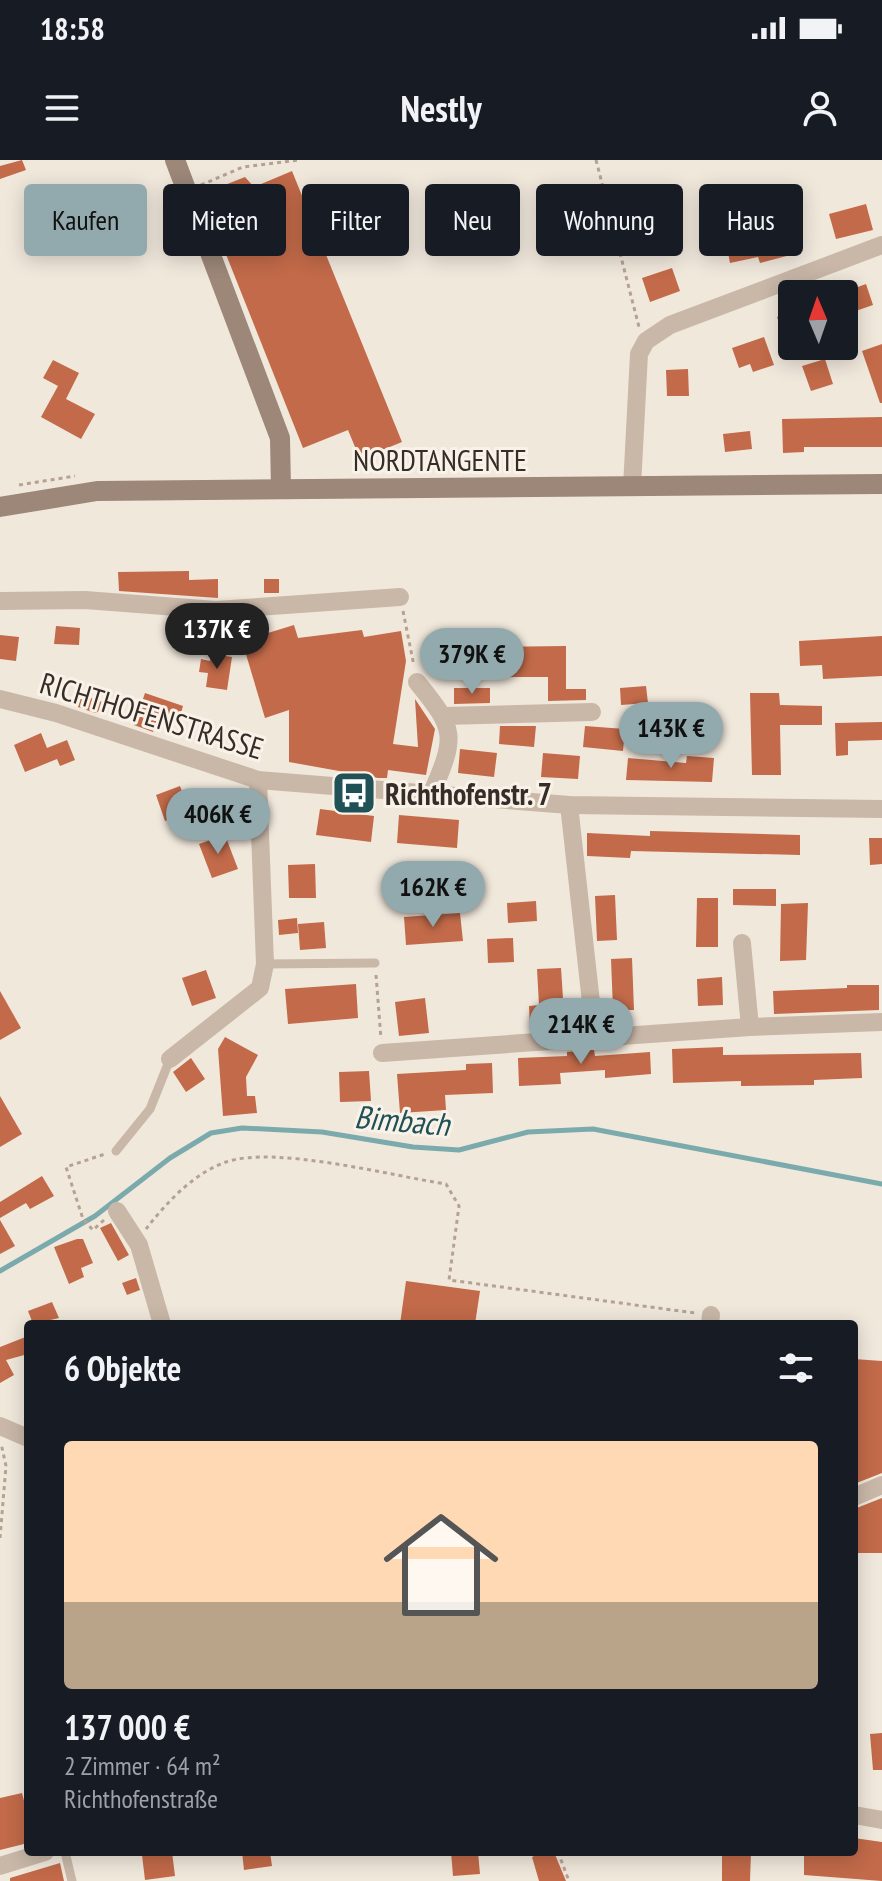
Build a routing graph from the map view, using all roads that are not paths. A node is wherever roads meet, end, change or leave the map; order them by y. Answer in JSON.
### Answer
{"nodes":[{"id":1,"x":175,"y":160,"type":"edge"},
{"id":2,"x":882,"y":245,"type":"edge"},
{"id":3,"x":882,"y":484,"type":"edge"},
{"id":4,"x":632,"y":487,"type":"junction"},
{"id":5,"x":281,"y":489,"type":"junction"},
{"id":6,"x":0,"y":507,"type":"edge"},
{"id":7,"x":400,"y":597,"type":"road end"},
{"id":8,"x":0,"y":601,"type":"edge"},
{"id":9,"x":417,"y":682,"type":"road end"},
{"id":10,"x":0,"y":699,"type":"edge"},
{"id":11,"x":592,"y":712,"type":"dead end"},
{"id":12,"x":445,"y":716,"type":"junction"},
{"id":13,"x":258,"y":780,"type":"junction"},
{"id":14,"x":431,"y":795,"type":"junction"},
{"id":15,"x":569,"y":805,"type":"junction"},
{"id":16,"x":882,"y":809,"type":"edge"},
{"id":17,"x":742,"y":943,"type":"dead end"},
{"id":18,"x":375,"y":963,"type":"road end"},
{"id":19,"x":265,"y":964,"type":"junction"},
{"id":20,"x":882,"y":1022,"type":"edge"},
{"id":21,"x":750,"y":1027,"type":"junction"},
{"id":22,"x":595,"y":1038,"type":"junction"},
{"id":23,"x":382,"y":1053,"type":"road end"},
{"id":24,"x":170,"y":1059,"type":"joint"},
{"id":25,"x":116,"y":1151,"type":"road end"},
{"id":26,"x":117,"y":1211,"type":"dead end"},
{"id":27,"x":161,"y":1320,"type":"edge"},
{"id":28,"x":4,"y":1428,"type":"edge"},
{"id":29,"x":24,"y":1436,"type":"edge"},
{"id":30,"x":882,"y":1485,"type":"edge"},
{"id":31,"x":858,"y":1495,"type":"edge"},
{"id":32,"x":858,"y":1816,"type":"edge"},
{"id":33,"x":882,"y":1820,"type":"edge"},
{"id":34,"x":32,"y":1856,"type":"edge"},
{"id":35,"x":66,"y":1856,"type":"edge"},
{"id":36,"x":0,"y":1866,"type":"edge"},
{"id":37,"x":72,"y":1881,"type":"edge"}],
"edges":[{"from":1,"to":5,"type":"main road"},
{"from":2,"to":4,"type":"street"},
{"from":3,"to":4,"type":"main road","name":"NORDTANGENTE"},
{"from":4,"to":5,"type":"main road","name":"NORDTANGENTE"},
{"from":5,"to":6,"type":"main road","name":"NORDTANGENTE"},
{"from":7,"to":8,"type":"street"},
{"from":9,"to":12,"type":"street"},
{"from":10,"to":13,"type":"street","name":"RICHTHOFENSTRASSE"},
{"from":11,"to":12,"type":"street"},
{"from":12,"to":14,"type":"street"},
{"from":13,"to":14,"type":"street","name":"RICHTHOFENSTRASSE"},
{"from":13,"to":19,"type":"street"},
{"from":14,"to":15,"type":"street","name":"RICHTHOFENSTRASSE"},
{"from":15,"to":16,"type":"street","name":"RICHTHOFENSTRASSE"},
{"from":15,"to":22,"type":"street"},
{"from":17,"to":21,"type":"street"},
{"from":18,"to":19,"type":"lane"},
{"from":19,"to":24,"type":"street"},
{"from":20,"to":21,"type":"street"},
{"from":21,"to":22,"type":"street"},
{"from":22,"to":23,"type":"street"},
{"from":24,"to":25,"type":"lane"},
{"from":26,"to":27,"type":"street"},
{"from":28,"to":29,"type":"street"},
{"from":30,"to":31,"type":"street"},
{"from":32,"to":33,"type":"street"},
{"from":34,"to":36,"type":"street"},
{"from":35,"to":37,"type":"lane"}]}
